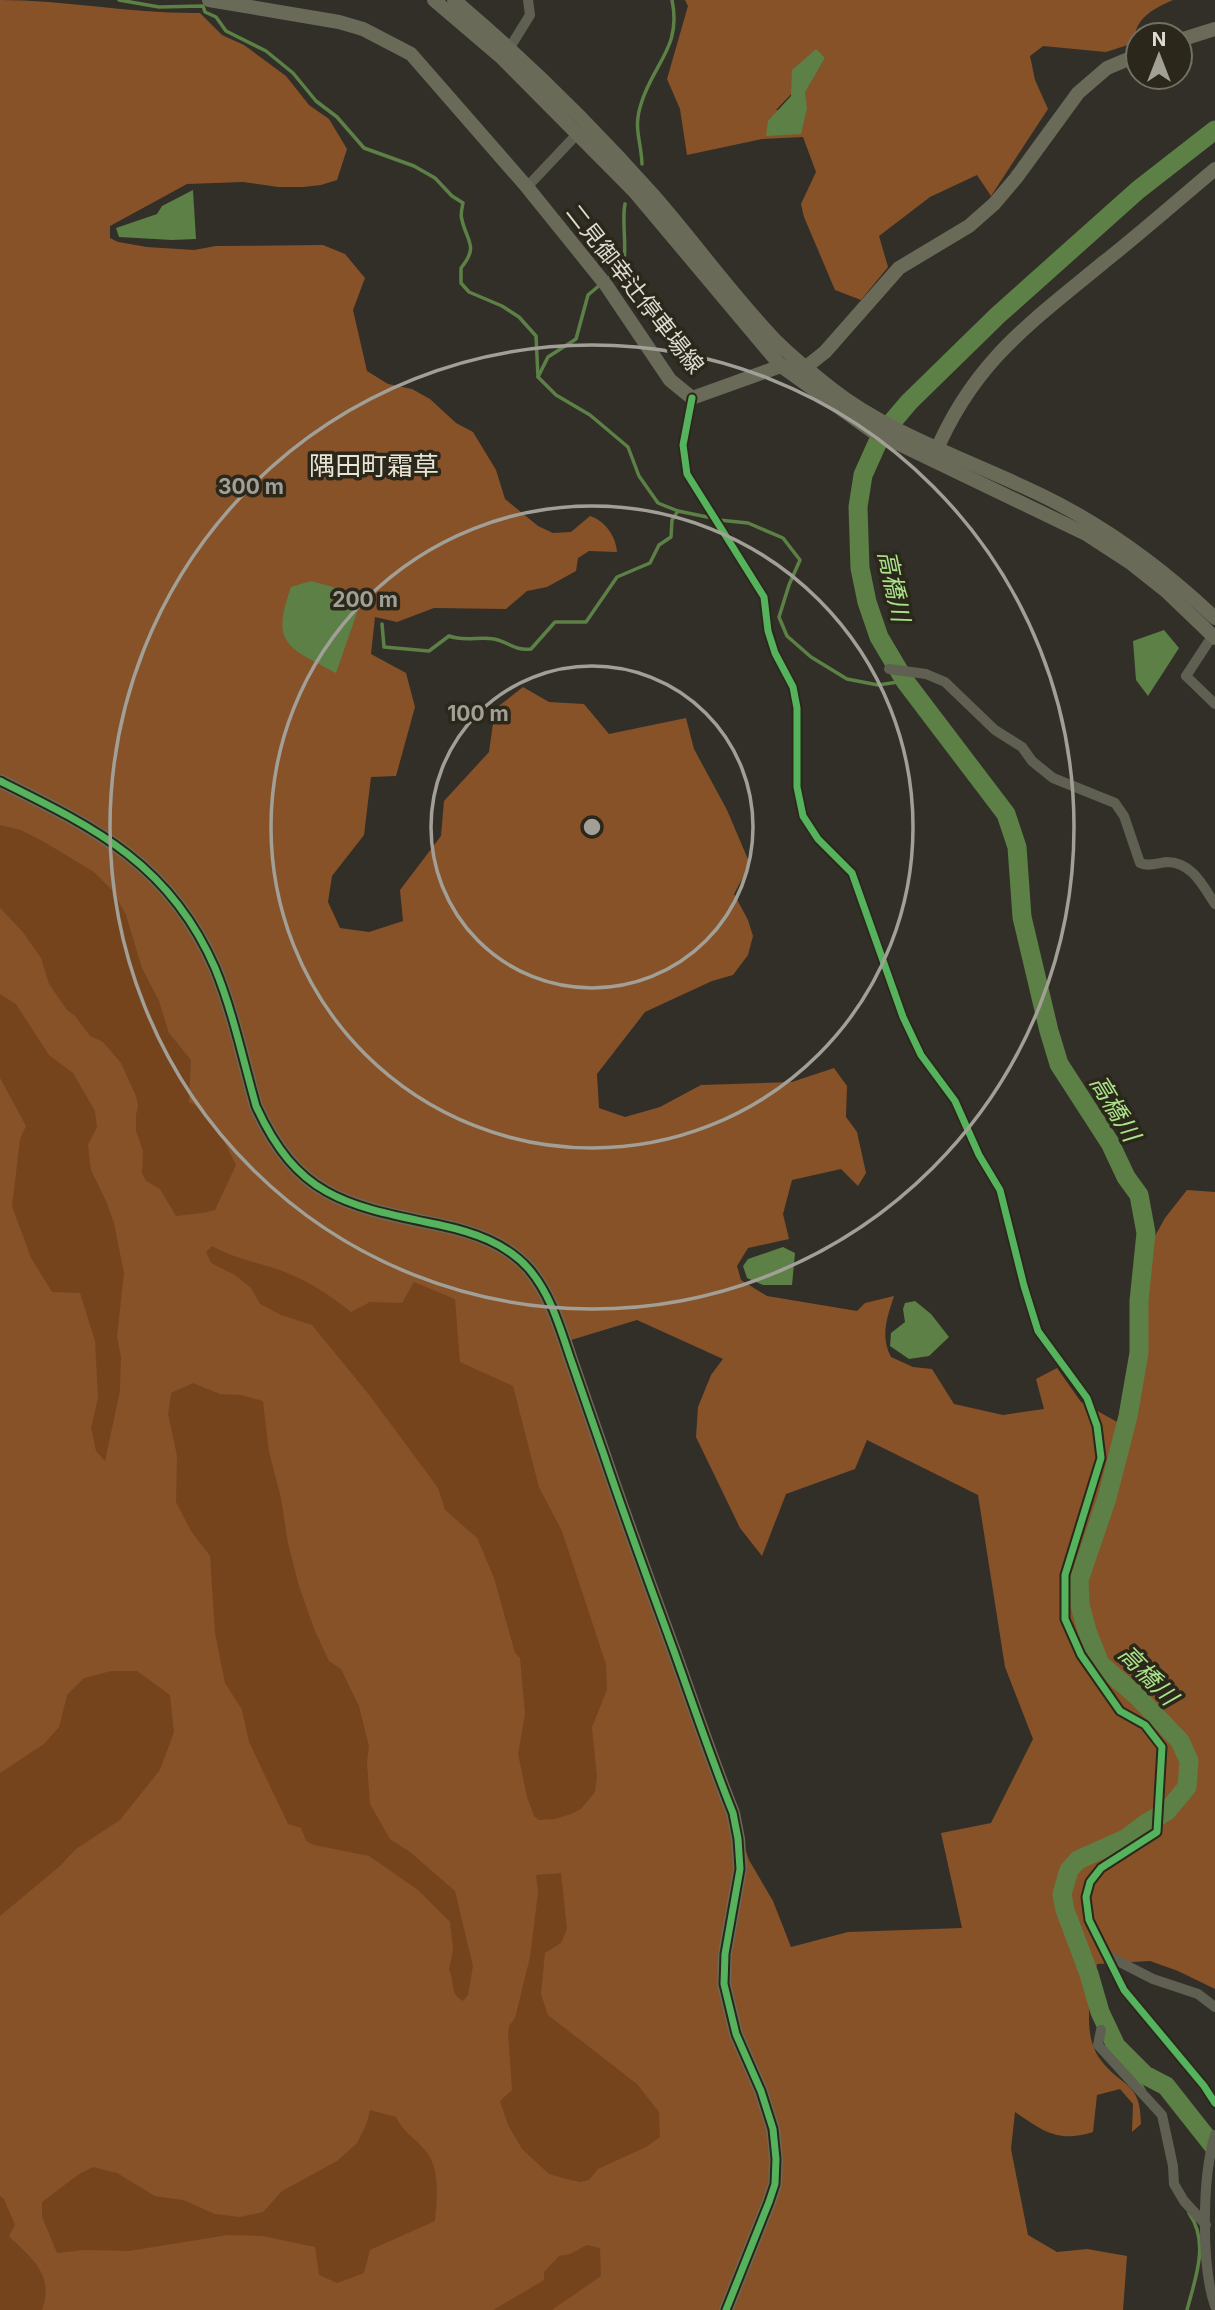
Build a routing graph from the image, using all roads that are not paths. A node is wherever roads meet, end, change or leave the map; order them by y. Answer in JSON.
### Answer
{"nodes":[{"id":1,"x":434,"y":0,"type":"edge"},
{"id":2,"x":454,"y":0,"type":"edge"},
{"id":3,"x":527,"y":0,"type":"edge"},
{"id":4,"x":211,"y":1,"type":"edge"},
{"id":5,"x":1215,"y":29,"type":"edge"},
{"id":6,"x":1194,"y":36,"type":"edge"},
{"id":7,"x":505,"y":53,"type":"junction"},
{"id":8,"x":1124,"y":61,"type":"edge"},
{"id":9,"x":583,"y":129,"type":"junction"},
{"id":10,"x":1215,"y":169,"type":"edge"},
{"id":11,"x":527,"y":187,"type":"junction"},
{"id":12,"x":781,"y":366,"type":"junction"},
{"id":13,"x":806,"y":367,"type":"junction"},
{"id":14,"x":692,"y":398,"type":"junction"},
{"id":15,"x":877,"y":426,"type":"junction"},
{"id":16,"x":935,"y":454,"type":"junction"},
{"id":17,"x":1215,"y":618,"type":"edge"},
{"id":18,"x":1214,"y":637,"type":"edge"},
{"id":19,"x":889,"y":669,"type":"dead end"},
{"id":20,"x":1215,"y":704,"type":"edge"},
{"id":21,"x":0,"y":781,"type":"edge"},
{"id":22,"x":1215,"y":904,"type":"edge"},
{"id":23,"x":1107,"y":1955,"type":"junction"},
{"id":24,"x":1215,"y":2007,"type":"edge"},
{"id":25,"x":1101,"y":2030,"type":"dead end"},
{"id":26,"x":1215,"y":2103,"type":"edge"},
{"id":27,"x":1215,"y":2135,"type":"edge"},
{"id":28,"x":1206,"y":2225,"type":"junction"},
{"id":29,"x":1215,"y":2306,"type":"edge"},
{"id":30,"x":726,"y":2310,"type":"edge"}],
"edges":[{"from":1,"to":7,"type":"street"},
{"from":2,"to":7,"type":"street"},
{"from":3,"to":7,"type":"street"},
{"from":4,"to":11,"type":"street","name":"二見御幸辻停車場線"},
{"from":5,"to":6,"type":"street"},
{"from":7,"to":9,"type":"street"},
{"from":8,"to":13,"type":"street"},
{"from":9,"to":11,"type":"street"},
{"from":9,"to":12,"type":"street"},
{"from":9,"to":13,"type":"street"},
{"from":10,"to":16,"type":"street"},
{"from":11,"to":14,"type":"street","name":"二見御幸辻停車場線"},
{"from":12,"to":13,"type":"street","name":"二見御幸辻停車場線"},
{"from":12,"to":14,"type":"street","name":"二見御幸辻停車場線"},
{"from":12,"to":15,"type":"street"},
{"from":13,"to":15,"type":"street"},
{"from":14,"to":23,"type":"street"},
{"from":15,"to":16,"type":"street"},
{"from":16,"to":17,"type":"street"},
{"from":16,"to":18,"type":"street"},
{"from":18,"to":20,"type":"street"},
{"from":19,"to":22,"type":"street"},
{"from":21,"to":30,"type":"street"},
{"from":23,"to":24,"type":"street"},
{"from":23,"to":26,"type":"street"},
{"from":25,"to":28,"type":"street"},
{"from":27,"to":28,"type":"street"},
{"from":28,"to":29,"type":"street"}]}
